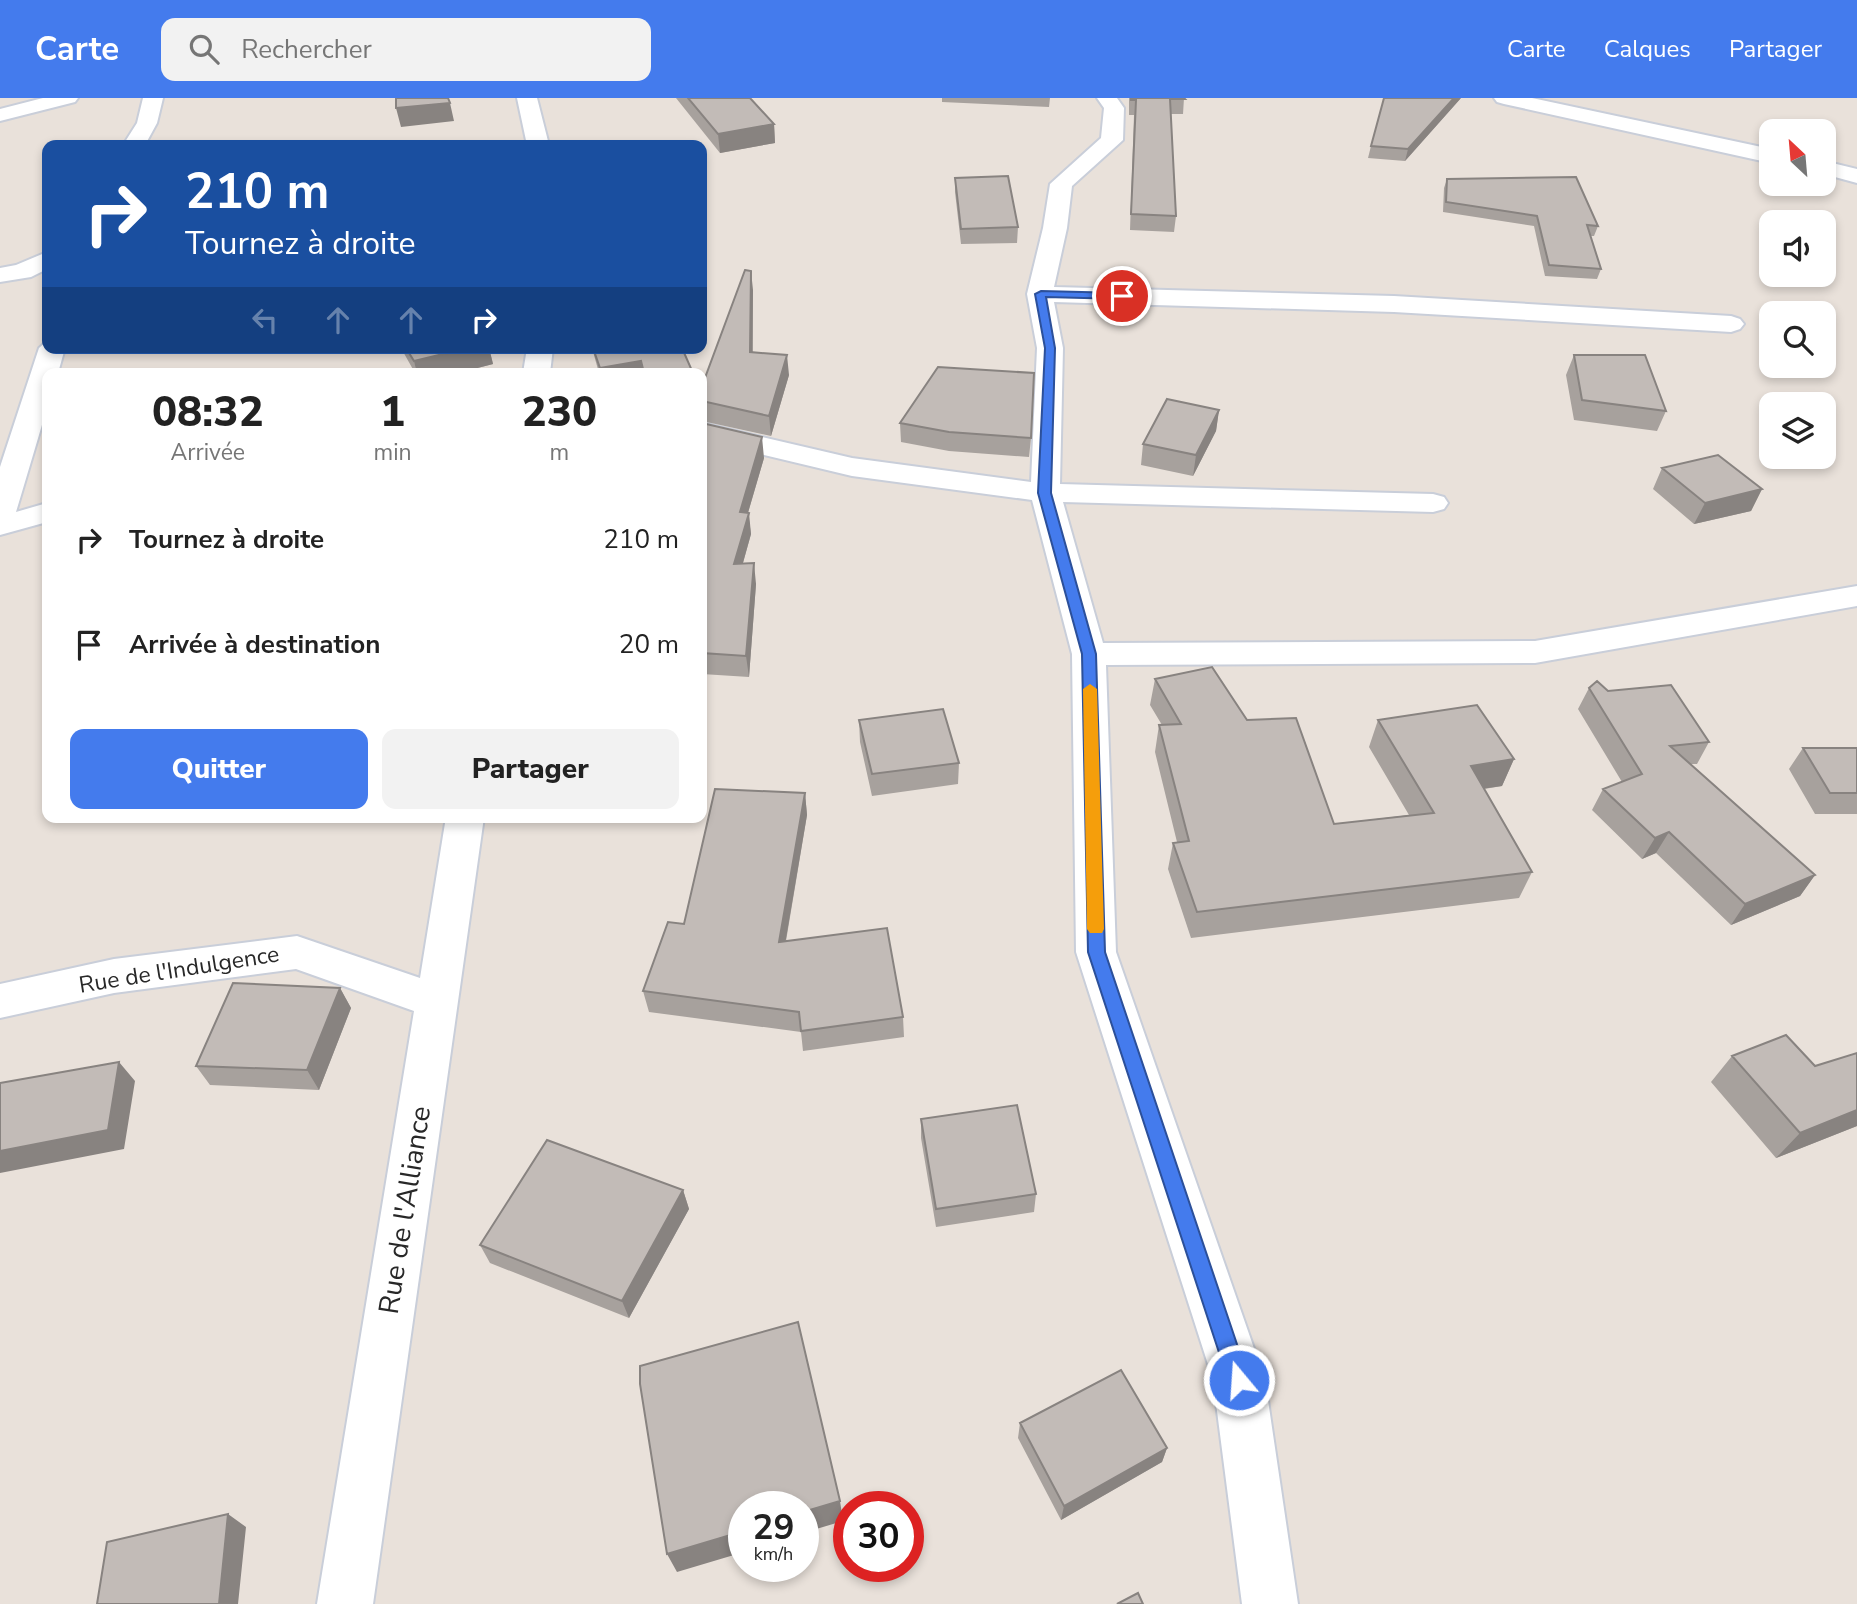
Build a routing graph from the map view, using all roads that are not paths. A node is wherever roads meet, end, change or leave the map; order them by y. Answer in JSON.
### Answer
{"nodes":[{"id":1,"x":68,"y":98,"type":"edge"},
{"id":2,"x":153,"y":98,"type":"edge"},
{"id":3,"x":527,"y":98,"type":"edge"},
{"id":4,"x":1107,"y":98,"type":"edge"},
{"id":5,"x":1504,"y":98,"type":"edge"},
{"id":6,"x":0,"y":115,"type":"edge"},
{"id":7,"x":137,"y":140,"type":"edge"},
{"id":8,"x":537,"y":140,"type":"edge"},
{"id":9,"x":1759,"y":153,"type":"edge"},
{"id":10,"x":1836,"y":171,"type":"edge"},
{"id":11,"x":1857,"y":176,"type":"edge"},
{"id":12,"x":42,"y":261,"type":"edge"},
{"id":13,"x":0,"y":275,"type":"edge"},
{"id":14,"x":1041,"y":294,"type":"junction"},
{"id":15,"x":1731,"y":324,"type":"dead end"},
{"id":16,"x":42,"y":380,"type":"edge"},
{"id":17,"x":707,"y":433,"type":"edge"},
{"id":18,"x":1045,"y":493,"type":"junction"},
{"id":19,"x":1433,"y":503,"type":"dead end"},
{"id":20,"x":42,"y":513,"type":"edge"},
{"id":21,"x":0,"y":514,"type":"edge"},
{"id":22,"x":0,"y":526,"type":"edge"},
{"id":23,"x":1857,"y":596,"type":"edge"},
{"id":24,"x":1089,"y":654,"type":"junction"},
{"id":25,"x":464,"y":823,"type":"edge"},
{"id":26,"x":436,"y":1000,"type":"junction"},
{"id":27,"x":0,"y":1001,"type":"edge"},
{"id":28,"x":345,"y":1604,"type":"edge"},
{"id":29,"x":1270,"y":1604,"type":"edge"}],
"edges":[{"from":1,"to":6,"type":"street"},
{"from":2,"to":7,"type":"street"},
{"from":3,"to":8,"type":"street"},
{"from":4,"to":14,"type":"street"},
{"from":5,"to":9,"type":"street"},
{"from":10,"to":11,"type":"street"},
{"from":12,"to":13,"type":"street"},
{"from":14,"to":15,"type":"street"},
{"from":14,"to":18,"type":"street"},
{"from":16,"to":21,"type":"street"},
{"from":17,"to":18,"type":"street"},
{"from":18,"to":19,"type":"street"},
{"from":18,"to":24,"type":"street"},
{"from":20,"to":22,"type":"street"},
{"from":23,"to":24,"type":"street"},
{"from":24,"to":29,"type":"street"},
{"from":25,"to":26,"type":"street","name":"Rue de l'Alliance"},
{"from":26,"to":27,"type":"street","name":"Rue de l'Indulgence"},
{"from":26,"to":28,"type":"street","name":"Rue de l'Alliance"}]}
